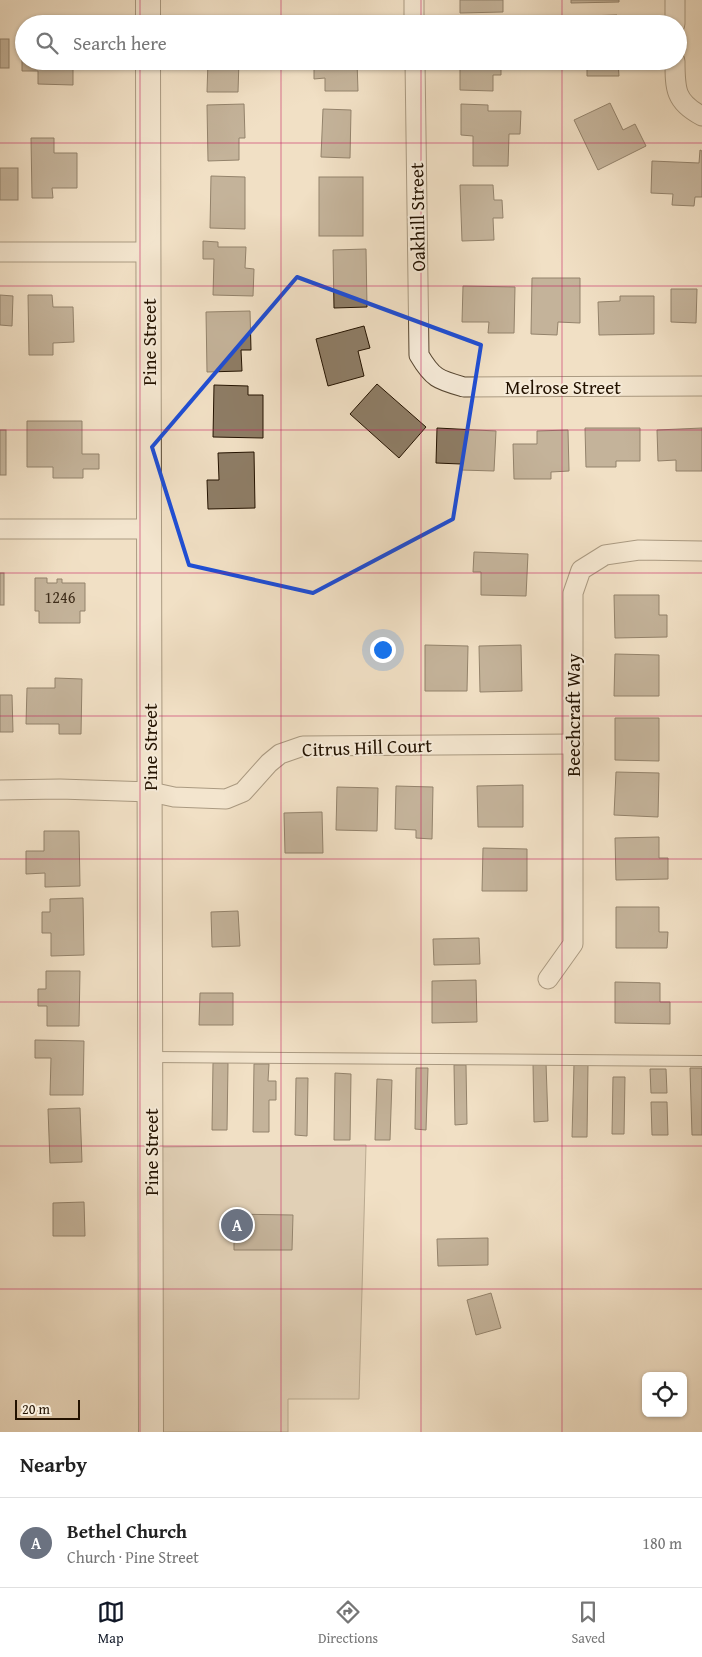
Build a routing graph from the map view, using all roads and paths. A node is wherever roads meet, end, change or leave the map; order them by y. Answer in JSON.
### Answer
{"nodes":[{"id":1,"x":148,"y":0,"type":"edge"},
{"id":2,"x":414,"y":0,"type":"edge"},
{"id":3,"x":675,"y":0,"type":"edge"},
{"id":4,"x":148,"y":15,"type":"edge"},
{"id":5,"x":414,"y":15,"type":"edge"},
{"id":6,"x":675,"y":15,"type":"edge"},
{"id":7,"x":148,"y":70,"type":"edge"},
{"id":8,"x":415,"y":70,"type":"edge"},
{"id":9,"x":675,"y":70,"type":"edge"},
{"id":10,"x":702,"y":116,"type":"edge"},
{"id":11,"x":0,"y":252,"type":"edge"},
{"id":12,"x":148,"y":252,"type":"junction"},
{"id":13,"x":429,"y":371,"type":"joint"},
{"id":14,"x":702,"y":386,"type":"edge"},
{"id":15,"x":0,"y":529,"type":"edge"},
{"id":16,"x":149,"y":530,"type":"junction"},
{"id":17,"x":702,"y":551,"type":"edge"},
{"id":18,"x":573,"y":744,"type":"junction"},
{"id":19,"x":0,"y":790,"type":"edge"},
{"id":20,"x":151,"y":792,"type":"junction"},
{"id":21,"x":548,"y":979,"type":"dead end"},
{"id":22,"x":151,"y":1057,"type":"junction"},
{"id":23,"x":702,"y":1061,"type":"edge"},
{"id":24,"x":151,"y":1432,"type":"edge"}],
"edges":[{"from":1,"to":4,"type":"street"},
{"from":2,"to":5,"type":"street"},
{"from":3,"to":6,"type":"street"},
{"from":7,"to":12,"type":"street","name":"Pine Street"},
{"from":8,"to":13,"type":"street","name":"Oakhill Street"},
{"from":9,"to":10,"type":"street"},
{"from":11,"to":12,"type":"street"},
{"from":12,"to":16,"type":"street","name":"Pine Street"},
{"from":13,"to":14,"type":"street","name":"Melrose Street"},
{"from":15,"to":16,"type":"street"},
{"from":16,"to":20,"type":"street","name":"Pine Street"},
{"from":17,"to":18,"type":"street","name":"Beechcraft Way"},
{"from":18,"to":20,"type":"street","name":"Citrus Hill Court"},
{"from":18,"to":21,"type":"street","name":"Beechcraft Way"},
{"from":19,"to":20,"type":"street","name":"Citrus Hill Court"},
{"from":20,"to":22,"type":"street","name":"Pine Street"},
{"from":22,"to":23,"type":"lane"},
{"from":22,"to":24,"type":"street","name":"Pine Street"}]}
